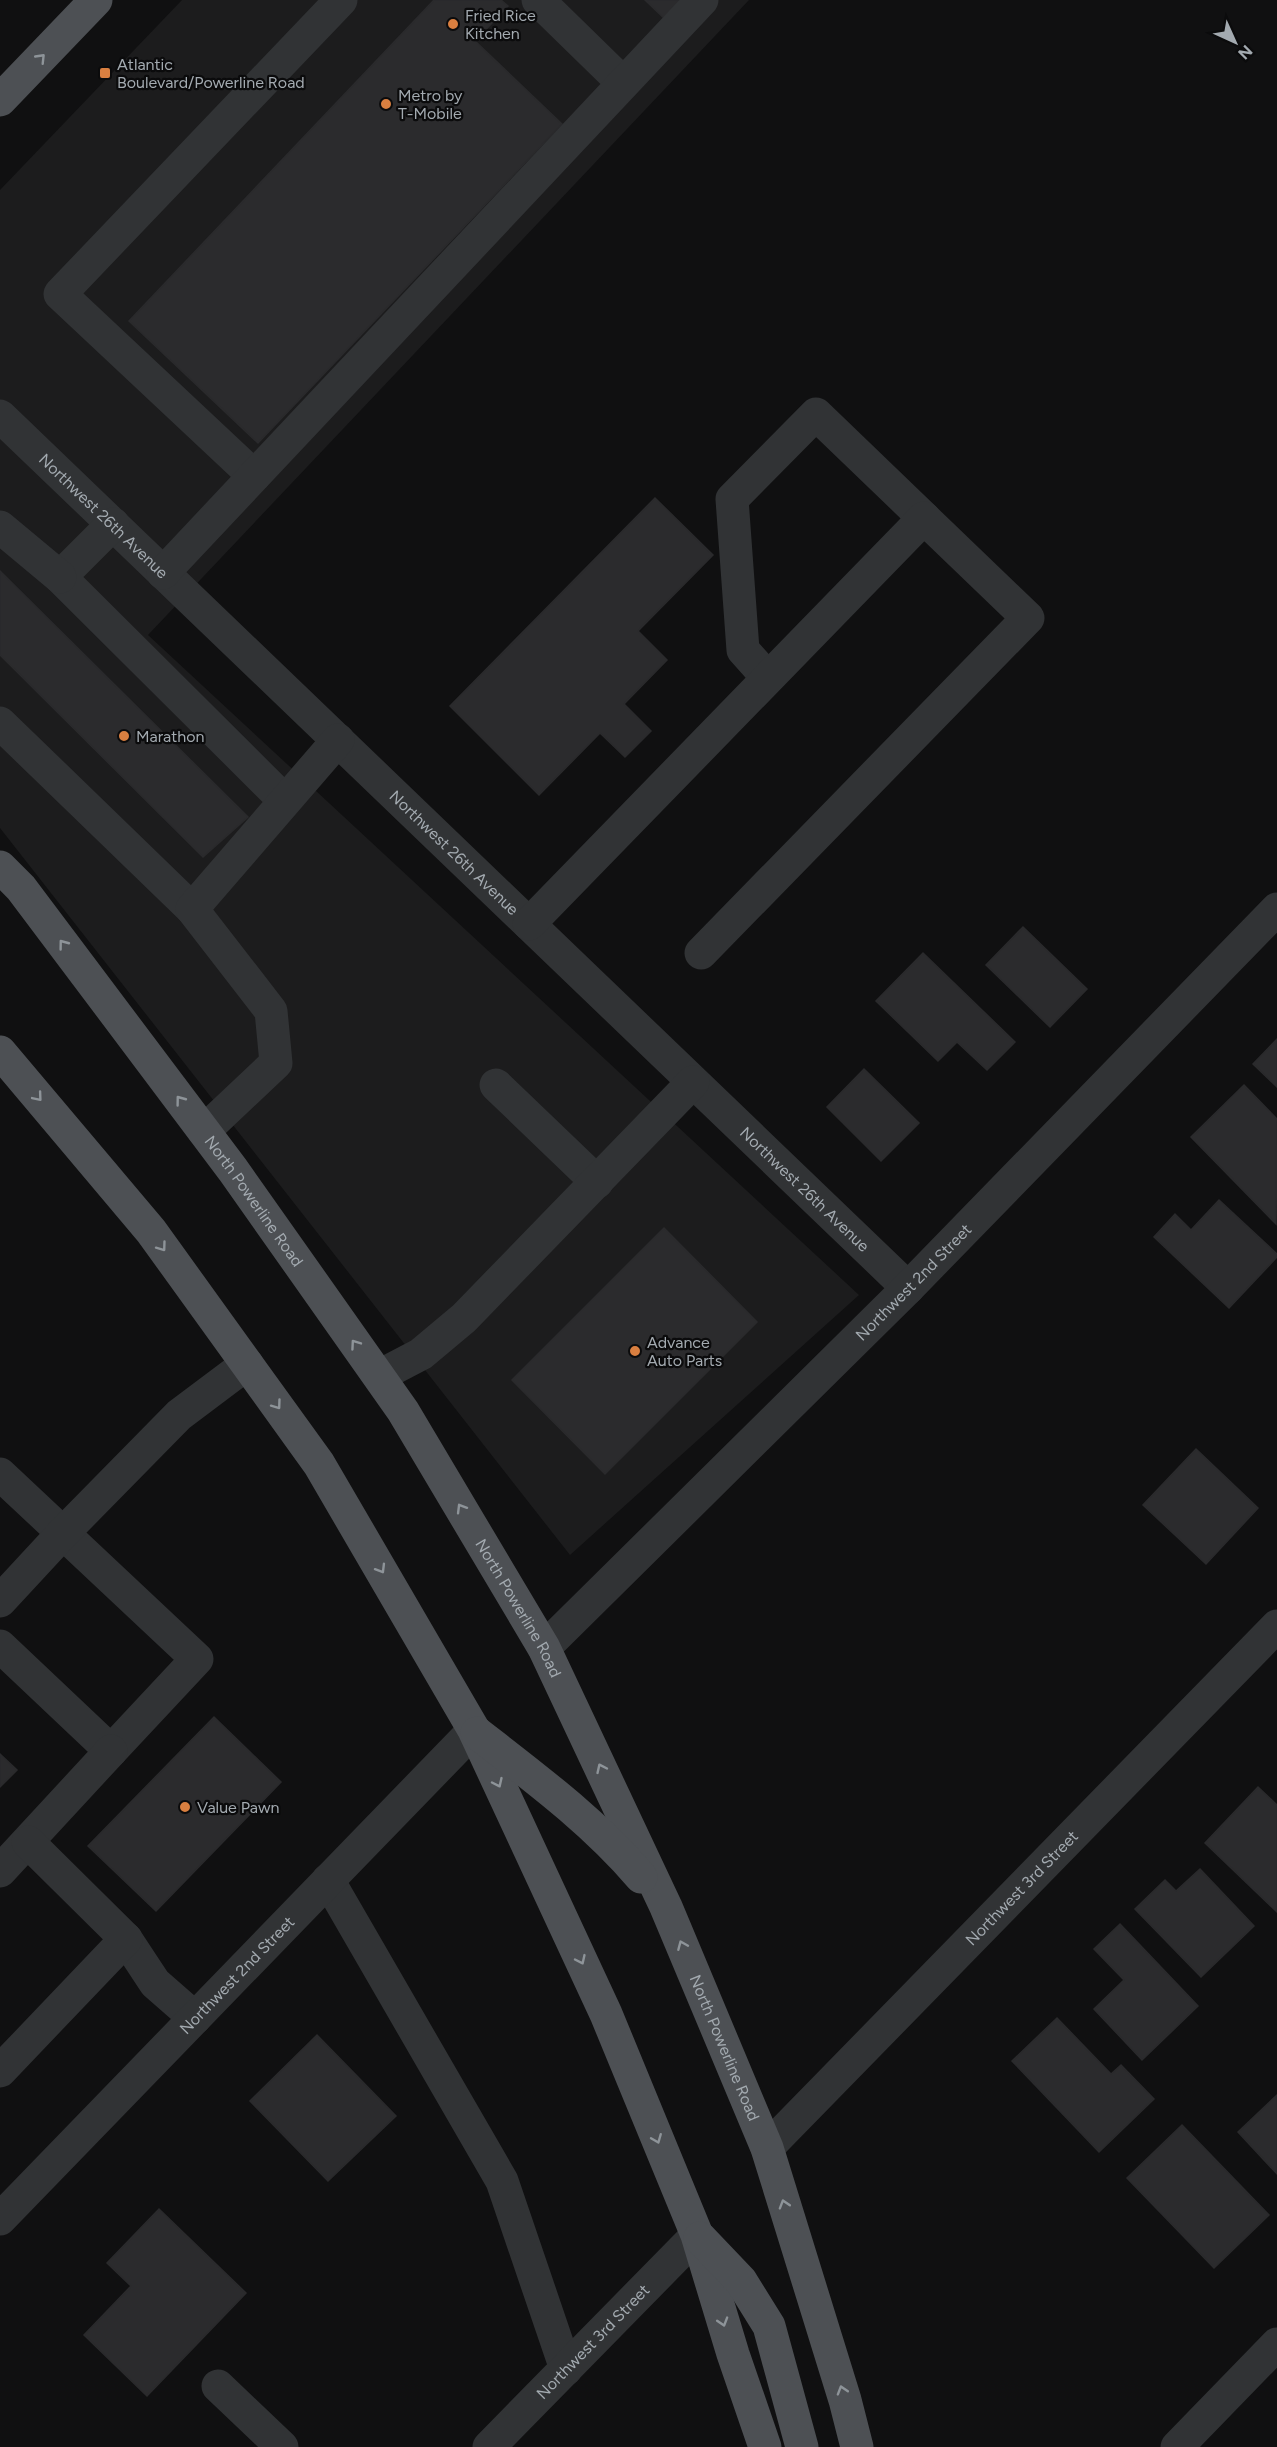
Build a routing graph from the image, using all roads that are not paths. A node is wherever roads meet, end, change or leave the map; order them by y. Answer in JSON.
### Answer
{"nodes":[{"id":1,"x":96,"y":0,"type":"edge"},
{"id":2,"x":340,"y":0,"type":"edge"},
{"id":3,"x":538,"y":0,"type":"edge"},
{"id":4,"x":702,"y":0,"type":"edge"},
{"id":5,"x":622,"y":82,"type":"junction"},
{"id":6,"x":0,"y":100,"type":"edge"},
{"id":7,"x":0,"y":416,"type":"edge"},
{"id":8,"x":254,"y":476,"type":"junction"},
{"id":9,"x":924,"y":518,"type":"junction"},
{"id":10,"x":113,"y":524,"type":"junction"},
{"id":11,"x":0,"y":527,"type":"edge"},
{"id":12,"x":163,"y":573,"type":"junction"},
{"id":13,"x":60,"y":577,"type":"junction"},
{"id":14,"x":768,"y":678,"type":"junction"},
{"id":15,"x":0,"y":723,"type":"edge"},
{"id":16,"x":338,"y":740,"type":"junction"},
{"id":17,"x":284,"y":800,"type":"junction"},
{"id":18,"x":0,"y":867,"type":"edge"},
{"id":19,"x":192,"y":909,"type":"junction"},
{"id":20,"x":1277,"y":909,"type":"edge"},
{"id":21,"x":529,"y":924,"type":"junction"},
{"id":22,"x":701,"y":953,"type":"dead end"},
{"id":23,"x":0,"y":1052,"type":"edge"},
{"id":24,"x":693,"y":1082,"type":"junction"},
{"id":25,"x":496,"y":1085,"type":"dead end"},
{"id":26,"x":204,"y":1131,"type":"junction"},
{"id":27,"x":597,"y":1182,"type":"junction"},
{"id":28,"x":908,"y":1288,"type":"junction"},
{"id":29,"x":247,"y":1364,"type":"junction"},
{"id":30,"x":379,"y":1376,"type":"junction"},
{"id":31,"x":0,"y":1474,"type":"edge"},
{"id":32,"x":63,"y":1533,"type":"junction"},
{"id":33,"x":0,"y":1601,"type":"edge"},
{"id":34,"x":1277,"y":1626,"type":"edge"},
{"id":35,"x":0,"y":1646,"type":"edge"},
{"id":36,"x":544,"y":1648,"type":"junction"},
{"id":37,"x":474,"y":1730,"type":"junction"},
{"id":38,"x":111,"y":1751,"type":"junction"},
{"id":39,"x":28,"y":1842,"type":"junction"},
{"id":40,"x":0,"y":1871,"type":"edge"},
{"id":41,"x":328,"y":1880,"type":"junction"},
{"id":42,"x":666,"y":1907,"type":"junction"},
{"id":43,"x":126,"y":1939,"type":"junction"},
{"id":44,"x":195,"y":2018,"type":"junction"},
{"id":45,"x":0,"y":2071,"type":"edge"},
{"id":46,"x":766,"y":2148,"type":"junction"},
{"id":47,"x":0,"y":2219,"type":"edge"},
{"id":48,"x":697,"y":2235,"type":"junction"},
{"id":49,"x":1277,"y":2344,"type":"edge"},
{"id":50,"x":566,"y":2369,"type":"junction"},
{"id":51,"x":218,"y":2386,"type":"dead end"},
{"id":52,"x":282,"y":2447,"type":"edge"},
{"id":53,"x":489,"y":2447,"type":"edge"},
{"id":54,"x":765,"y":2447,"type":"edge"},
{"id":55,"x":802,"y":2447,"type":"edge"},
{"id":56,"x":857,"y":2447,"type":"edge"},
{"id":57,"x":1177,"y":2447,"type":"edge"}],
"edges":[{"from":6,"to":1,"type":"main road","one_way":true},
{"from":2,"to":8,"type":"street"},
{"from":3,"to":5,"type":"street"},
{"from":4,"to":5,"type":"street"},
{"from":5,"to":8,"type":"street"},
{"from":7,"to":10,"type":"street","name":"Northwest 26th Avenue"},
{"from":8,"to":12,"type":"street"},
{"from":9,"to":14,"type":"street"},
{"from":9,"to":14,"type":"street"},
{"from":9,"to":22,"type":"street"},
{"from":10,"to":12,"type":"street","name":"Northwest 26th Avenue"},
{"from":10,"to":13,"type":"street"},
{"from":11,"to":13,"type":"street"},
{"from":12,"to":16,"type":"street","name":"Northwest 26th Avenue"},
{"from":13,"to":17,"type":"street"},
{"from":14,"to":21,"type":"street"},
{"from":15,"to":19,"type":"street"},
{"from":16,"to":17,"type":"street"},
{"from":16,"to":21,"type":"street","name":"Northwest 26th Avenue"},
{"from":17,"to":19,"type":"street"},
{"from":26,"to":18,"type":"main road","name":"North Powerline Road","one_way":true},
{"from":19,"to":26,"type":"street"},
{"from":20,"to":28,"type":"street","name":"Northwest 2nd Street"},
{"from":21,"to":24,"type":"street","name":"Northwest 26th Avenue"},
{"from":23,"to":29,"type":"main road","one_way":true},
{"from":24,"to":27,"type":"street"},
{"from":24,"to":28,"type":"street","name":"Northwest 26th Avenue"},
{"from":25,"to":27,"type":"street"},
{"from":30,"to":26,"type":"main road","name":"North Powerline Road","one_way":true},
{"from":27,"to":30,"type":"street"},
{"from":28,"to":36,"type":"street","name":"Northwest 2nd Street"},
{"from":29,"to":32,"type":"street"},
{"from":29,"to":37,"type":"main road","one_way":true},
{"from":36,"to":30,"type":"main road","name":"North Powerline Road","one_way":true},
{"from":31,"to":32,"type":"street"},
{"from":32,"to":33,"type":"street"},
{"from":32,"to":38,"type":"street"},
{"from":34,"to":46,"type":"street","name":"Northwest 3rd Street"},
{"from":35,"to":38,"type":"street"},
{"from":42,"to":36,"type":"main road","name":"North Powerline Road","one_way":true},
{"from":37,"to":41,"type":"street","name":"Northwest 2nd Street"},
{"from":37,"to":42,"type":"main road"},
{"from":37,"to":48,"type":"main road","one_way":true},
{"from":38,"to":39,"type":"street"},
{"from":39,"to":40,"type":"street"},
{"from":39,"to":43,"type":"street"},
{"from":41,"to":44,"type":"street","name":"Northwest 2nd Street"},
{"from":41,"to":50,"type":"street"},
{"from":46,"to":42,"type":"main road","name":"North Powerline Road","one_way":true},
{"from":43,"to":44,"type":"street"},
{"from":43,"to":45,"type":"street"},
{"from":44,"to":47,"type":"street","name":"Northwest 2nd Street"},
{"from":56,"to":46,"type":"main road","name":"North Powerline Road","one_way":true},
{"from":48,"to":50,"type":"street","name":"Northwest 3rd Street"},
{"from":48,"to":54,"type":"main road","one_way":true},
{"from":48,"to":55,"type":"main road"},
{"from":49,"to":57,"type":"street"},
{"from":50,"to":53,"type":"street","name":"Northwest 3rd Street"},
{"from":51,"to":52,"type":"street"}]}
